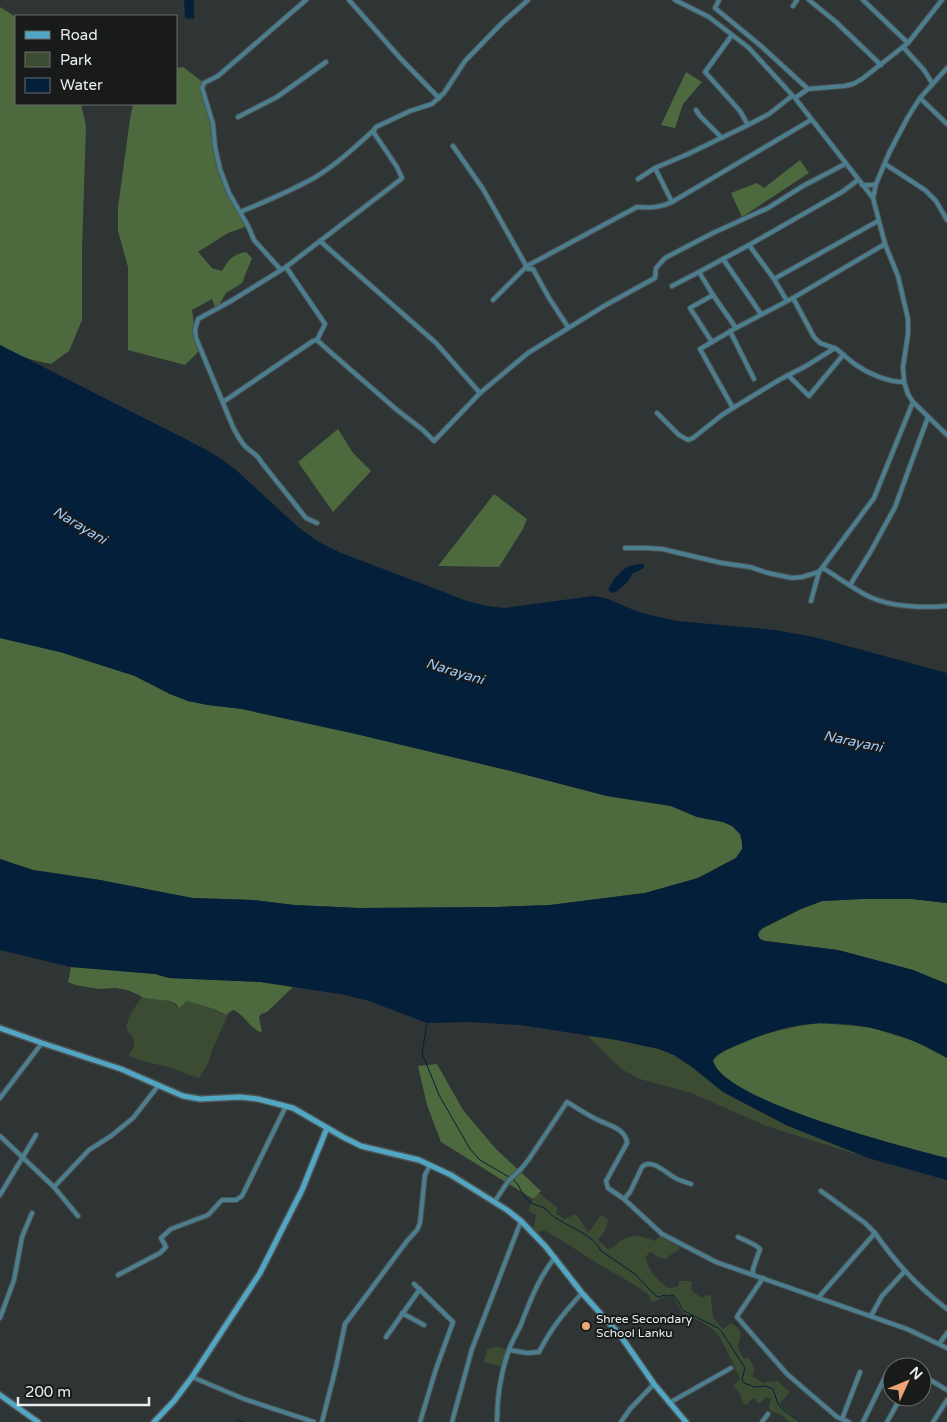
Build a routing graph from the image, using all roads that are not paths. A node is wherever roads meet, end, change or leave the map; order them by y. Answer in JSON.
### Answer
{"nodes":[{"id":1,"x":306,"y":0,"type":"edge"},
{"id":2,"x":349,"y":0,"type":"edge"},
{"id":3,"x":528,"y":0,"type":"edge"},
{"id":4,"x":675,"y":0,"type":"edge"},
{"id":5,"x":718,"y":0,"type":"edge"},
{"id":6,"x":798,"y":0,"type":"edge"},
{"id":7,"x":809,"y":0,"type":"edge"},
{"id":8,"x":864,"y":0,"type":"edge"},
{"id":9,"x":942,"y":0,"type":"edge"},
{"id":10,"x":793,"y":6,"type":"dead end"},
{"id":11,"x":715,"y":8,"type":"junction"},
{"id":12,"x":709,"y":17,"type":"junction"},
{"id":13,"x":732,"y":35,"type":"junction"},
{"id":14,"x":908,"y":43,"type":"junction"},
{"id":15,"x":903,"y":47,"type":"junction"},
{"id":16,"x":326,"y":62,"type":"dead end"},
{"id":17,"x":881,"y":65,"type":"junction"},
{"id":18,"x":947,"y":68,"type":"edge"},
{"id":19,"x":932,"y":83,"type":"junction"},
{"id":20,"x":808,"y":90,"type":"junction"},
{"id":21,"x":793,"y":97,"type":"junction"},
{"id":22,"x":439,"y":98,"type":"junction"},
{"id":23,"x":920,"y":98,"type":"junction"},
{"id":24,"x":696,"y":110,"type":"dead end"},
{"id":25,"x":238,"y":117,"type":"dead end"},
{"id":26,"x":811,"y":120,"type":"junction"},
{"id":27,"x":947,"y":124,"type":"edge"},
{"id":28,"x":748,"y":125,"type":"junction"},
{"id":29,"x":374,"y":130,"type":"junction"},
{"id":30,"x":722,"y":138,"type":"junction"},
{"id":31,"x":454,"y":146,"type":"dead end"},
{"id":32,"x":845,"y":164,"type":"junction"},
{"id":33,"x":885,"y":164,"type":"junction"},
{"id":34,"x":655,"y":168,"type":"junction"},
{"id":35,"x":638,"y":179,"type":"dead end"},
{"id":36,"x":858,"y":180,"type":"junction"},
{"id":37,"x":876,"y":184,"type":"junction"},
{"id":38,"x":862,"y":185,"type":"junction"},
{"id":39,"x":873,"y":198,"type":"junction"},
{"id":40,"x":672,"y":202,"type":"junction"},
{"id":41,"x":240,"y":212,"type":"junction"},
{"id":42,"x":947,"y":220,"type":"edge"},
{"id":43,"x":878,"y":221,"type":"junction"},
{"id":44,"x":320,"y":241,"type":"junction"},
{"id":45,"x":885,"y":244,"type":"junction"},
{"id":46,"x":749,"y":245,"type":"junction"},
{"id":47,"x":723,"y":258,"type":"junction"},
{"id":48,"x":527,"y":266,"type":"junction"},
{"id":49,"x":286,"y":267,"type":"junction"},
{"id":50,"x":281,"y":270,"type":"junction"},
{"id":51,"x":699,"y":272,"type":"junction"},
{"id":52,"x":774,"y":279,"type":"junction"},
{"id":53,"x":672,"y":286,"type":"dead end"},
{"id":54,"x":713,"y":295,"type":"junction"},
{"id":55,"x":793,"y":298,"type":"junction"},
{"id":56,"x":493,"y":300,"type":"dead end"},
{"id":57,"x":787,"y":301,"type":"junction"},
{"id":58,"x":761,"y":314,"type":"junction"},
{"id":59,"x":568,"y":327,"type":"junction"},
{"id":60,"x":736,"y":328,"type":"junction"},
{"id":61,"x":730,"y":331,"type":"junction"},
{"id":62,"x":317,"y":340,"type":"junction"},
{"id":63,"x":712,"y":342,"type":"junction"},
{"id":64,"x":834,"y":348,"type":"junction"},
{"id":65,"x":844,"y":355,"type":"junction"},
{"id":66,"x":788,"y":375,"type":"junction"},
{"id":67,"x":754,"y":379,"type":"dead end"},
{"id":68,"x":904,"y":382,"type":"junction"},
{"id":69,"x":480,"y":393,"type":"junction"},
{"id":70,"x":223,"y":402,"type":"junction"},
{"id":71,"x":913,"y":402,"type":"junction"},
{"id":72,"x":733,"y":408,"type":"junction"},
{"id":73,"x":657,"y":413,"type":"dead end"},
{"id":74,"x":928,"y":417,"type":"junction"},
{"id":75,"x":947,"y":435,"type":"edge"},
{"id":76,"x":317,"y":523,"type":"dead end"},
{"id":77,"x":625,"y":548,"type":"dead end"},
{"id":78,"x":823,"y":568,"type":"junction"},
{"id":79,"x":819,"y":572,"type":"junction"},
{"id":80,"x":850,"y":585,"type":"junction"},
{"id":81,"x":811,"y":601,"type":"dead end"},
{"id":82,"x":947,"y":606,"type":"edge"},
{"id":83,"x":0,"y":1028,"type":"edge"},
{"id":84,"x":42,"y":1044,"type":"junction"},
{"id":85,"x":158,"y":1086,"type":"junction"},
{"id":86,"x":0,"y":1098,"type":"edge"},
{"id":87,"x":286,"y":1106,"type":"junction"},
{"id":88,"x":327,"y":1128,"type":"junction"},
{"id":89,"x":36,"y":1135,"type":"dead end"},
{"id":90,"x":0,"y":1136,"type":"edge"},
{"id":91,"x":23,"y":1158,"type":"junction"},
{"id":92,"x":430,"y":1165,"type":"junction"},
{"id":93,"x":691,"y":1184,"type":"dead end"},
{"id":94,"x":54,"y":1187,"type":"junction"},
{"id":95,"x":821,"y":1191,"type":"dead end"},
{"id":96,"x":0,"y":1195,"type":"edge"},
{"id":97,"x":624,"y":1199,"type":"junction"},
{"id":98,"x":495,"y":1201,"type":"junction"},
{"id":99,"x":32,"y":1213,"type":"dead end"},
{"id":100,"x":78,"y":1216,"type":"dead end"},
{"id":101,"x":521,"y":1221,"type":"junction"},
{"id":102,"x":875,"y":1233,"type":"junction"},
{"id":103,"x":738,"y":1237,"type":"dead end"},
{"id":104,"x":554,"y":1258,"type":"junction"},
{"id":105,"x":905,"y":1271,"type":"junction"},
{"id":106,"x":118,"y":1275,"type":"dead end"},
{"id":107,"x":753,"y":1275,"type":"junction"},
{"id":108,"x":763,"y":1278,"type":"junction"},
{"id":109,"x":414,"y":1284,"type":"dead end"},
{"id":110,"x":420,"y":1289,"type":"junction"},
{"id":111,"x":582,"y":1293,"type":"junction"},
{"id":112,"x":818,"y":1298,"type":"junction"},
{"id":113,"x":947,"y":1309,"type":"edge"},
{"id":114,"x":402,"y":1313,"type":"junction"},
{"id":115,"x":871,"y":1316,"type":"junction"},
{"id":116,"x":0,"y":1318,"type":"edge"},
{"id":117,"x":424,"y":1325,"type":"dead end"},
{"id":118,"x":947,"y":1333,"type":"edge"},
{"id":119,"x":386,"y":1337,"type":"dead end"},
{"id":120,"x":939,"y":1344,"type":"junction"},
{"id":121,"x":947,"y":1348,"type":"edge"},
{"id":122,"x":509,"y":1350,"type":"junction"},
{"id":123,"x":730,"y":1368,"type":"dead end"},
{"id":124,"x":860,"y":1372,"type":"dead end"},
{"id":125,"x":192,"y":1378,"type":"junction"},
{"id":126,"x":932,"y":1381,"type":"edge"},
{"id":127,"x":882,"y":1383,"type":"edge"},
{"id":128,"x":654,"y":1384,"type":"junction"},
{"id":129,"x":947,"y":1390,"type":"edge"},
{"id":130,"x":0,"y":1395,"type":"edge"},
{"id":131,"x":947,"y":1400,"type":"edge"},
{"id":132,"x":669,"y":1403,"type":"junction"},
{"id":133,"x":895,"y":1407,"type":"edge"},
{"id":134,"x":768,"y":1414,"type":"dead end"},
{"id":135,"x":842,"y":1419,"type":"junction"},
{"id":136,"x":38,"y":1422,"type":"edge"},
{"id":137,"x":154,"y":1422,"type":"edge"},
{"id":138,"x":314,"y":1422,"type":"edge"},
{"id":139,"x":322,"y":1422,"type":"edge"},
{"id":140,"x":420,"y":1422,"type":"edge"},
{"id":141,"x":452,"y":1422,"type":"edge"},
{"id":142,"x":497,"y":1422,"type":"edge"},
{"id":143,"x":621,"y":1422,"type":"edge"},
{"id":144,"x":686,"y":1422,"type":"edge"},
{"id":145,"x":762,"y":1422,"type":"edge"},
{"id":146,"x":849,"y":1422,"type":"edge"},
{"id":147,"x":863,"y":1422,"type":"edge"},
{"id":148,"x":887,"y":1422,"type":"edge"},
{"id":149,"x":933,"y":1422,"type":"edge"}],
"edges":[{"from":1,"to":41,"type":"street"},
{"from":2,"to":22,"type":"street"},
{"from":3,"to":22,"type":"street"},
{"from":4,"to":12,"type":"street"},
{"from":5,"to":11,"type":"street"},
{"from":6,"to":10,"type":"street"},
{"from":7,"to":17,"type":"street"},
{"from":8,"to":14,"type":"street"},
{"from":9,"to":14,"type":"street"},
{"from":11,"to":12,"type":"street"},
{"from":11,"to":20,"type":"street"},
{"from":12,"to":13,"type":"street"},
{"from":13,"to":21,"type":"street"},
{"from":13,"to":28,"type":"street"},
{"from":14,"to":15,"type":"street"},
{"from":15,"to":17,"type":"street"},
{"from":15,"to":19,"type":"street"},
{"from":16,"to":25,"type":"street"},
{"from":17,"to":20,"type":"street"},
{"from":18,"to":19,"type":"street"},
{"from":19,"to":23,"type":"street"},
{"from":20,"to":21,"type":"street"},
{"from":21,"to":26,"type":"street"},
{"from":21,"to":28,"type":"street"},
{"from":22,"to":29,"type":"street"},
{"from":23,"to":27,"type":"street"},
{"from":23,"to":33,"type":"street"},
{"from":24,"to":30,"type":"street"},
{"from":26,"to":32,"type":"street"},
{"from":26,"to":40,"type":"street"},
{"from":28,"to":30,"type":"street"},
{"from":29,"to":41,"type":"street"},
{"from":29,"to":44,"type":"street"},
{"from":30,"to":34,"type":"street"},
{"from":31,"to":48,"type":"street"},
{"from":32,"to":36,"type":"street"},
{"from":32,"to":59,"type":"street"},
{"from":33,"to":37,"type":"street"},
{"from":33,"to":42,"type":"street"},
{"from":34,"to":35,"type":"street"},
{"from":34,"to":40,"type":"street"},
{"from":36,"to":38,"type":"street"},
{"from":36,"to":46,"type":"street"},
{"from":37,"to":38,"type":"street"},
{"from":37,"to":39,"type":"street"},
{"from":38,"to":39,"type":"street"},
{"from":39,"to":43,"type":"street"},
{"from":40,"to":48,"type":"street"},
{"from":41,"to":50,"type":"street"},
{"from":43,"to":45,"type":"street"},
{"from":43,"to":52,"type":"street"},
{"from":44,"to":49,"type":"street"},
{"from":44,"to":69,"type":"street"},
{"from":45,"to":55,"type":"street"},
{"from":45,"to":68,"type":"street"},
{"from":46,"to":47,"type":"street"},
{"from":46,"to":52,"type":"street"},
{"from":47,"to":51,"type":"street"},
{"from":47,"to":58,"type":"street"},
{"from":48,"to":56,"type":"street"},
{"from":48,"to":59,"type":"street"},
{"from":49,"to":50,"type":"street"},
{"from":49,"to":62,"type":"street"},
{"from":50,"to":70,"type":"street"},
{"from":51,"to":53,"type":"street"},
{"from":51,"to":54,"type":"street"},
{"from":52,"to":57,"type":"street"},
{"from":54,"to":60,"type":"street"},
{"from":54,"to":63,"type":"street"},
{"from":55,"to":57,"type":"street"},
{"from":55,"to":64,"type":"street"},
{"from":57,"to":58,"type":"street"},
{"from":58,"to":60,"type":"street"},
{"from":59,"to":69,"type":"street"},
{"from":60,"to":61,"type":"street"},
{"from":61,"to":63,"type":"street"},
{"from":61,"to":67,"type":"street"},
{"from":62,"to":69,"type":"street"},
{"from":62,"to":70,"type":"street"},
{"from":63,"to":72,"type":"street"},
{"from":64,"to":65,"type":"street"},
{"from":64,"to":66,"type":"street"},
{"from":65,"to":66,"type":"street"},
{"from":65,"to":68,"type":"street"},
{"from":66,"to":72,"type":"street"},
{"from":68,"to":71,"type":"street"},
{"from":70,"to":76,"type":"street"},
{"from":71,"to":74,"type":"street"},
{"from":71,"to":78,"type":"street"},
{"from":72,"to":73,"type":"street"},
{"from":74,"to":75,"type":"street"},
{"from":74,"to":80,"type":"street"},
{"from":77,"to":79,"type":"street"},
{"from":78,"to":79,"type":"street"},
{"from":78,"to":80,"type":"street"},
{"from":79,"to":81,"type":"street"},
{"from":80,"to":82,"type":"street"},
{"from":83,"to":84,"type":"street"},
{"from":84,"to":85,"type":"street"},
{"from":84,"to":86,"type":"street"},
{"from":85,"to":87,"type":"street"},
{"from":85,"to":94,"type":"street"},
{"from":87,"to":88,"type":"street"},
{"from":87,"to":106,"type":"street"},
{"from":88,"to":92,"type":"street"},
{"from":88,"to":125,"type":"street"},
{"from":89,"to":91,"type":"street"},
{"from":90,"to":91,"type":"street"},
{"from":91,"to":94,"type":"street"},
{"from":91,"to":96,"type":"street"},
{"from":92,"to":98,"type":"street"},
{"from":92,"to":139,"type":"street"},
{"from":93,"to":97,"type":"street"},
{"from":94,"to":100,"type":"street"},
{"from":95,"to":102,"type":"street"},
{"from":97,"to":98,"type":"street"},
{"from":97,"to":107,"type":"street"},
{"from":98,"to":101,"type":"street"},
{"from":99,"to":116,"type":"street"},
{"from":101,"to":104,"type":"street"},
{"from":101,"to":141,"type":"street"},
{"from":102,"to":105,"type":"street"},
{"from":102,"to":112,"type":"street"},
{"from":103,"to":107,"type":"street"},
{"from":104,"to":111,"type":"street"},
{"from":104,"to":122,"type":"street"},
{"from":105,"to":113,"type":"street"},
{"from":105,"to":115,"type":"street"},
{"from":107,"to":108,"type":"street"},
{"from":108,"to":112,"type":"street"},
{"from":108,"to":135,"type":"street"},
{"from":109,"to":110,"type":"street"},
{"from":110,"to":114,"type":"street"},
{"from":110,"to":140,"type":"street"},
{"from":111,"to":122,"type":"street"},
{"from":111,"to":128,"type":"street"},
{"from":112,"to":115,"type":"street"},
{"from":114,"to":117,"type":"street"},
{"from":114,"to":119,"type":"street"},
{"from":115,"to":120,"type":"street"},
{"from":118,"to":120,"type":"street"},
{"from":120,"to":121,"type":"street"},
{"from":122,"to":142,"type":"street"},
{"from":123,"to":132,"type":"street"},
{"from":124,"to":135,"type":"street"},
{"from":125,"to":137,"type":"street"},
{"from":125,"to":138,"type":"street"},
{"from":126,"to":129,"type":"street"},
{"from":127,"to":147,"type":"street"},
{"from":128,"to":132,"type":"street"},
{"from":128,"to":143,"type":"street"},
{"from":130,"to":136,"type":"street"},
{"from":131,"to":149,"type":"street"},
{"from":132,"to":144,"type":"street"},
{"from":133,"to":148,"type":"street"},
{"from":134,"to":145,"type":"street"},
{"from":135,"to":146,"type":"street"}]}
